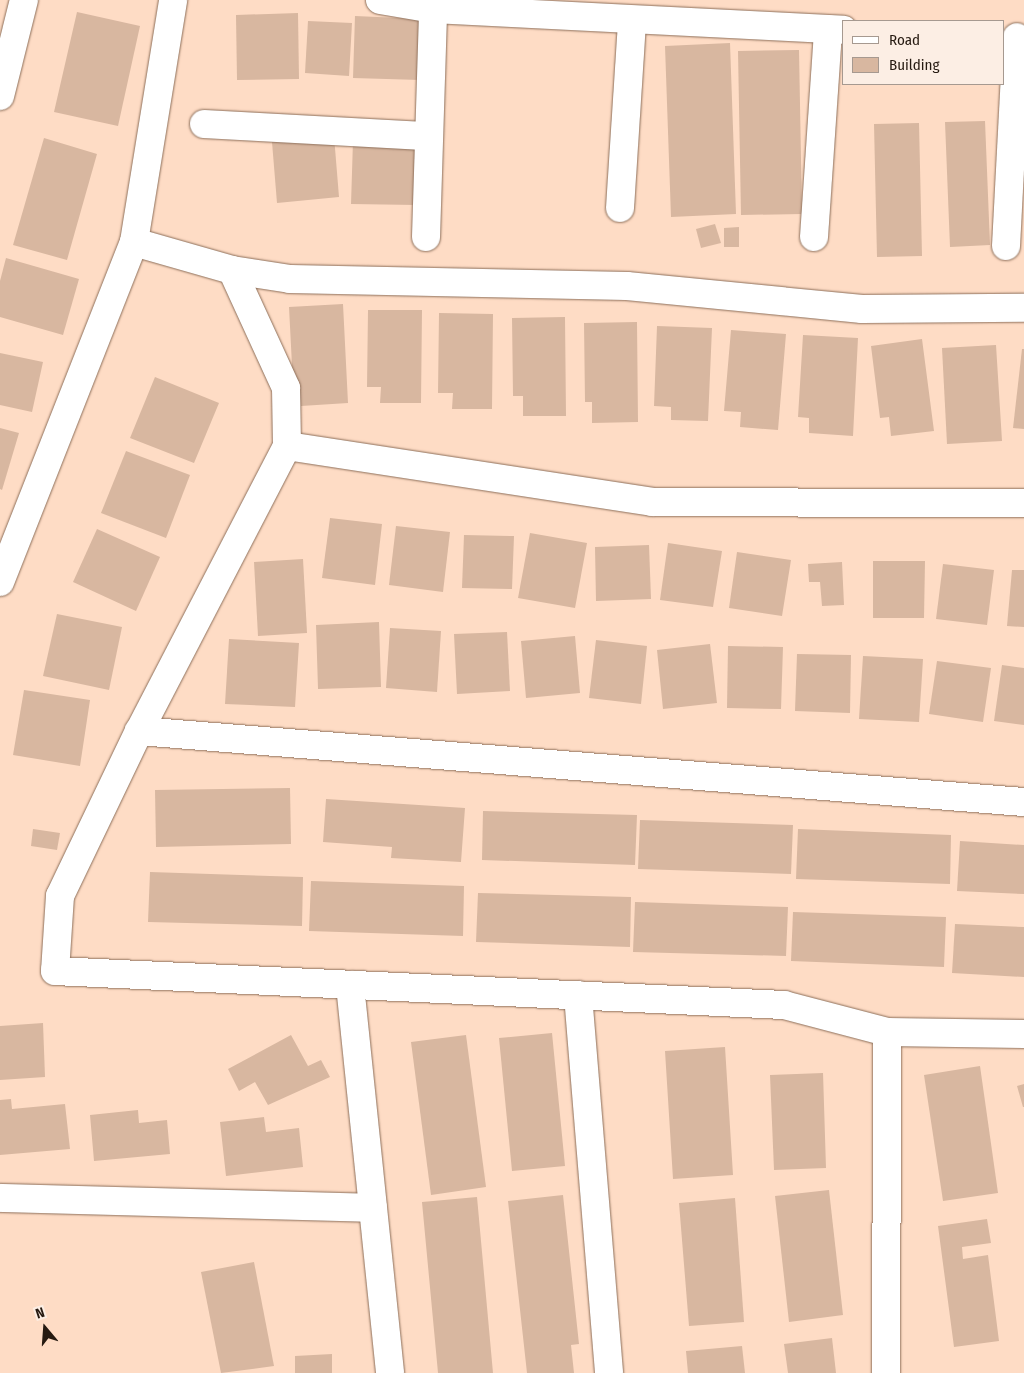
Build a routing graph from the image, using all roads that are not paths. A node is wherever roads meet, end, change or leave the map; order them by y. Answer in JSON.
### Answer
{"nodes":[{"id":1,"x":24,"y":0,"type":"edge"},
{"id":2,"x":173,"y":0,"type":"edge"},
{"id":3,"x":380,"y":0,"type":"edge"},
{"id":4,"x":433,"y":9,"type":"junction"},
{"id":5,"x":632,"y":21,"type":"junction"},
{"id":6,"x":835,"y":29,"type":"edge"},
{"id":7,"x":1015,"y":37,"type":"edge"},
{"id":8,"x":0,"y":96,"type":"edge"},
{"id":9,"x":204,"y":124,"type":"dead end"},
{"id":10,"x":428,"y":136,"type":"junction"},
{"id":11,"x":620,"y":208,"type":"dead end"},
{"id":12,"x":426,"y":237,"type":"dead end"},
{"id":13,"x":814,"y":237,"type":"dead end"},
{"id":14,"x":134,"y":242,"type":"junction"},
{"id":15,"x":1006,"y":246,"type":"dead end"},
{"id":16,"x":232,"y":270,"type":"junction"},
{"id":17,"x":1024,"y":308,"type":"edge"},
{"id":18,"x":288,"y":446,"type":"junction"},
{"id":19,"x":1024,"y":503,"type":"edge"},
{"id":20,"x":0,"y":582,"type":"edge"},
{"id":21,"x":139,"y":731,"type":"junction"},
{"id":22,"x":1024,"y":802,"type":"edge"},
{"id":23,"x":350,"y":985,"type":"junction"},
{"id":24,"x":578,"y":996,"type":"junction"},
{"id":25,"x":887,"y":1032,"type":"junction"},
{"id":26,"x":1024,"y":1034,"type":"edge"},
{"id":27,"x":0,"y":1198,"type":"edge"},
{"id":28,"x":373,"y":1208,"type":"junction"},
{"id":29,"x":390,"y":1373,"type":"edge"},
{"id":30,"x":609,"y":1373,"type":"edge"},
{"id":31,"x":886,"y":1373,"type":"edge"}],
"edges":[{"from":1,"to":8,"type":"street"},
{"from":2,"to":14,"type":"street"},
{"from":3,"to":4,"type":"street"},
{"from":4,"to":5,"type":"street"},
{"from":4,"to":10,"type":"street"},
{"from":5,"to":6,"type":"street"},
{"from":5,"to":11,"type":"street"},
{"from":6,"to":13,"type":"street"},
{"from":7,"to":15,"type":"street"},
{"from":9,"to":10,"type":"street"},
{"from":10,"to":12,"type":"street"},
{"from":14,"to":16,"type":"street"},
{"from":14,"to":20,"type":"street"},
{"from":16,"to":17,"type":"street"},
{"from":16,"to":18,"type":"street"},
{"from":18,"to":19,"type":"street"},
{"from":18,"to":21,"type":"street"},
{"from":21,"to":22,"type":"street"},
{"from":21,"to":23,"type":"street"},
{"from":23,"to":24,"type":"street"},
{"from":23,"to":28,"type":"street"},
{"from":24,"to":25,"type":"street"},
{"from":24,"to":30,"type":"street"},
{"from":25,"to":26,"type":"street"},
{"from":25,"to":31,"type":"street"},
{"from":27,"to":28,"type":"street"},
{"from":28,"to":29,"type":"street"}]}
